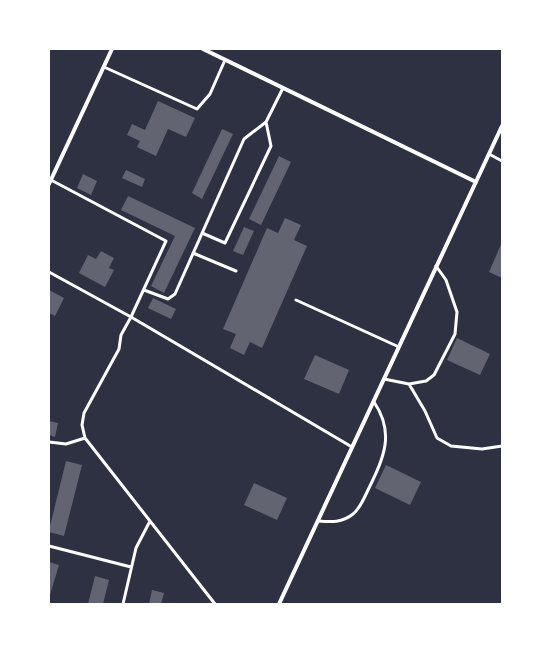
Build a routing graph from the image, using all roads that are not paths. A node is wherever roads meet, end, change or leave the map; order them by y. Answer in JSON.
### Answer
{"nodes":[{"id":1,"x":112,"y":49,"type":"edge"},
{"id":2,"x":203,"y":49,"type":"edge"},
{"id":3,"x":225,"y":60,"type":"junction"},
{"id":4,"x":104,"y":67,"type":"junction"},
{"id":5,"x":283,"y":88,"type":"junction"},
{"id":6,"x":266,"y":122,"type":"junction"},
{"id":7,"x":502,"y":126,"type":"edge"},
{"id":8,"x":489,"y":154,"type":"junction"},
{"id":9,"x":502,"y":161,"type":"edge"},
{"id":10,"x":50,"y":182,"type":"edge"},
{"id":11,"x":476,"y":182,"type":"junction"},
{"id":12,"x":202,"y":233,"type":"junction"},
{"id":13,"x":193,"y":253,"type":"junction"},
{"id":14,"x":436,"y":266,"type":"junction"},
{"id":15,"x":236,"y":271,"type":"dead end"},
{"id":16,"x":49,"y":272,"type":"edge"},
{"id":17,"x":144,"y":290,"type":"junction"},
{"id":18,"x":296,"y":300,"type":"dead end"},
{"id":19,"x":131,"y":317,"type":"junction"},
{"id":20,"x":399,"y":347,"type":"junction"},
{"id":21,"x":384,"y":379,"type":"junction"},
{"id":22,"x":409,"y":384,"type":"junction"},
{"id":23,"x":374,"y":402,"type":"junction"},
{"id":24,"x":85,"y":438,"type":"junction"},
{"id":25,"x":49,"y":442,"type":"edge"},
{"id":26,"x":502,"y":446,"type":"edge"},
{"id":27,"x":352,"y":448,"type":"junction"},
{"id":28,"x":150,"y":521,"type":"junction"},
{"id":29,"x":318,"y":521,"type":"junction"},
{"id":30,"x":49,"y":546,"type":"edge"},
{"id":31,"x":131,"y":567,"type":"junction"},
{"id":32,"x":123,"y":604,"type":"edge"},
{"id":33,"x":215,"y":604,"type":"edge"},
{"id":34,"x":280,"y":604,"type":"edge"}],
"edges":[{"from":1,"to":4,"type":"street"},
{"from":2,"to":3,"type":"street"},
{"from":3,"to":4,"type":"lane"},
{"from":3,"to":5,"type":"street"},
{"from":4,"to":10,"type":"street"},
{"from":5,"to":6,"type":"lane"},
{"from":5,"to":11,"type":"street"},
{"from":6,"to":12,"type":"lane"},
{"from":6,"to":12,"type":"lane"},
{"from":7,"to":8,"type":"street"},
{"from":8,"to":9,"type":"lane"},
{"from":8,"to":11,"type":"street"},
{"from":10,"to":17,"type":"lane"},
{"from":11,"to":14,"type":"street"},
{"from":12,"to":13,"type":"lane"},
{"from":13,"to":15,"type":"lane"},
{"from":13,"to":17,"type":"lane"},
{"from":14,"to":20,"type":"street"},
{"from":14,"to":22,"type":"lane"},
{"from":16,"to":19,"type":"lane"},
{"from":17,"to":19,"type":"lane"},
{"from":18,"to":20,"type":"lane"},
{"from":19,"to":24,"type":"lane"},
{"from":19,"to":27,"type":"lane"},
{"from":20,"to":21,"type":"street"},
{"from":21,"to":22,"type":"lane"},
{"from":21,"to":23,"type":"street"},
{"from":22,"to":26,"type":"lane"},
{"from":23,"to":27,"type":"street"},
{"from":23,"to":29,"type":"lane"},
{"from":24,"to":25,"type":"lane"},
{"from":24,"to":28,"type":"lane"},
{"from":27,"to":29,"type":"street"},
{"from":28,"to":31,"type":"lane"},
{"from":28,"to":33,"type":"lane"},
{"from":29,"to":34,"type":"street"},
{"from":30,"to":31,"type":"lane"},
{"from":31,"to":32,"type":"lane"}]}
